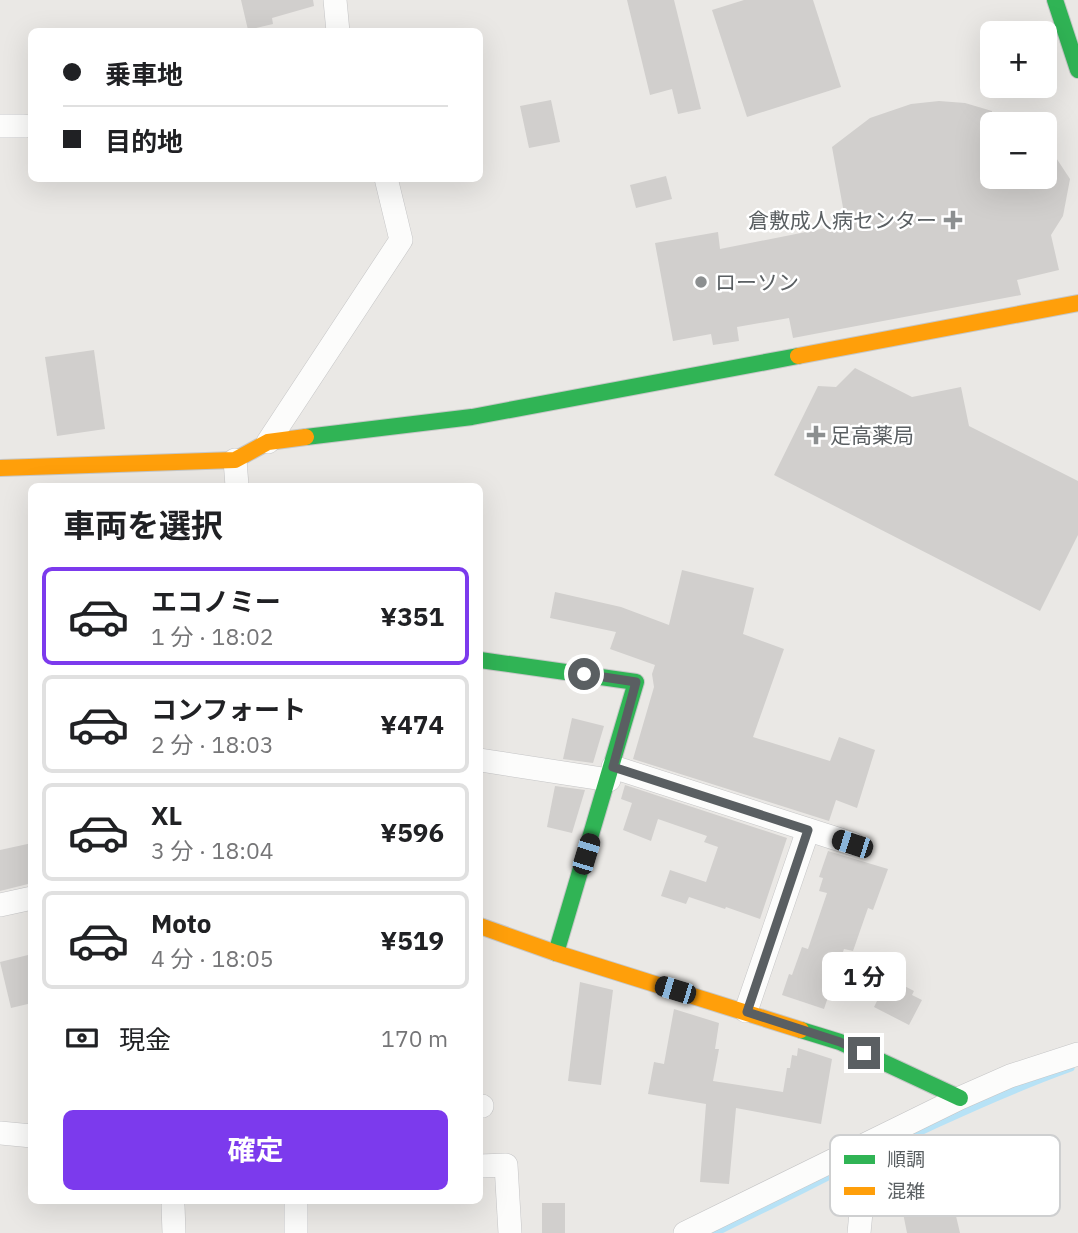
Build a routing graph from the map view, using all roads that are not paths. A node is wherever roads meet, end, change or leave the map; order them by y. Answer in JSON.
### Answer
{"nodes":[{"id":1,"x":335,"y":0,"type":"edge"},
{"id":2,"x":1055,"y":0,"type":"edge"},
{"id":3,"x":338,"y":28,"type":"edge"},
{"id":4,"x":1078,"y":70,"type":"edge"},
{"id":5,"x":0,"y":126,"type":"edge"},
{"id":6,"x":24,"y":126,"type":"dead end"},
{"id":7,"x":387,"y":182,"type":"edge"},
{"id":8,"x":1078,"y":303,"type":"edge"},
{"id":9,"x":268,"y":442,"type":"junction"},
{"id":10,"x":235,"y":460,"type":"junction"},
{"id":11,"x":0,"y":468,"type":"edge"},
{"id":12,"x":237,"y":483,"type":"edge"},
{"id":13,"x":483,"y":660,"type":"edge"},
{"id":14,"x":483,"y":760,"type":"edge"},
{"id":15,"x":611,"y":774,"type":"junction"},
{"id":16,"x":808,"y":830,"type":"junction"},
{"id":17,"x":852,"y":844,"type":"dead end"},
{"id":18,"x":28,"y":899,"type":"edge"},
{"id":19,"x":0,"y":905,"type":"edge"},
{"id":20,"x":483,"y":927,"type":"edge"},
{"id":21,"x":556,"y":953,"type":"junction"},
{"id":22,"x":747,"y":1012,"type":"junction"},
{"id":23,"x":1078,"y":1054,"type":"edge"},
{"id":24,"x":960,"y":1098,"type":"junction"},
{"id":25,"x":0,"y":1133,"type":"edge"},
{"id":26,"x":897,"y":1135,"type":"edge"},
{"id":27,"x":28,"y":1136,"type":"edge"},
{"id":28,"x":483,"y":1166,"type":"edge"},
{"id":29,"x":830,"y":1170,"type":"edge"},
{"id":30,"x":296,"y":1204,"type":"edge"},
{"id":31,"x":173,"y":1205,"type":"dead end"},
{"id":32,"x":174,"y":1233,"type":"edge"},
{"id":33,"x":296,"y":1233,"type":"edge"},
{"id":34,"x":510,"y":1233,"type":"edge"},
{"id":35,"x":685,"y":1233,"type":"edge"}],
"edges":[{"from":1,"to":3,"type":"street"},
{"from":2,"to":4,"type":"street"},
{"from":5,"to":6,"type":"street"},
{"from":7,"to":9,"type":"street"},
{"from":8,"to":9,"type":"street"},
{"from":9,"to":10,"type":"street"},
{"from":10,"to":11,"type":"street"},
{"from":10,"to":12,"type":"street"},
{"from":13,"to":15,"type":"street"},
{"from":14,"to":15,"type":"street"},
{"from":15,"to":16,"type":"street"},
{"from":15,"to":21,"type":"street"},
{"from":16,"to":17,"type":"street"},
{"from":16,"to":22,"type":"street"},
{"from":18,"to":19,"type":"street"},
{"from":20,"to":21,"type":"street"},
{"from":21,"to":22,"type":"street"},
{"from":22,"to":24,"type":"street"},
{"from":23,"to":24,"type":"street"},
{"from":24,"to":26,"type":"street"},
{"from":25,"to":27,"type":"street"},
{"from":28,"to":34,"type":"street"},
{"from":29,"to":35,"type":"street"},
{"from":30,"to":33,"type":"street"},
{"from":31,"to":32,"type":"street"}]}
